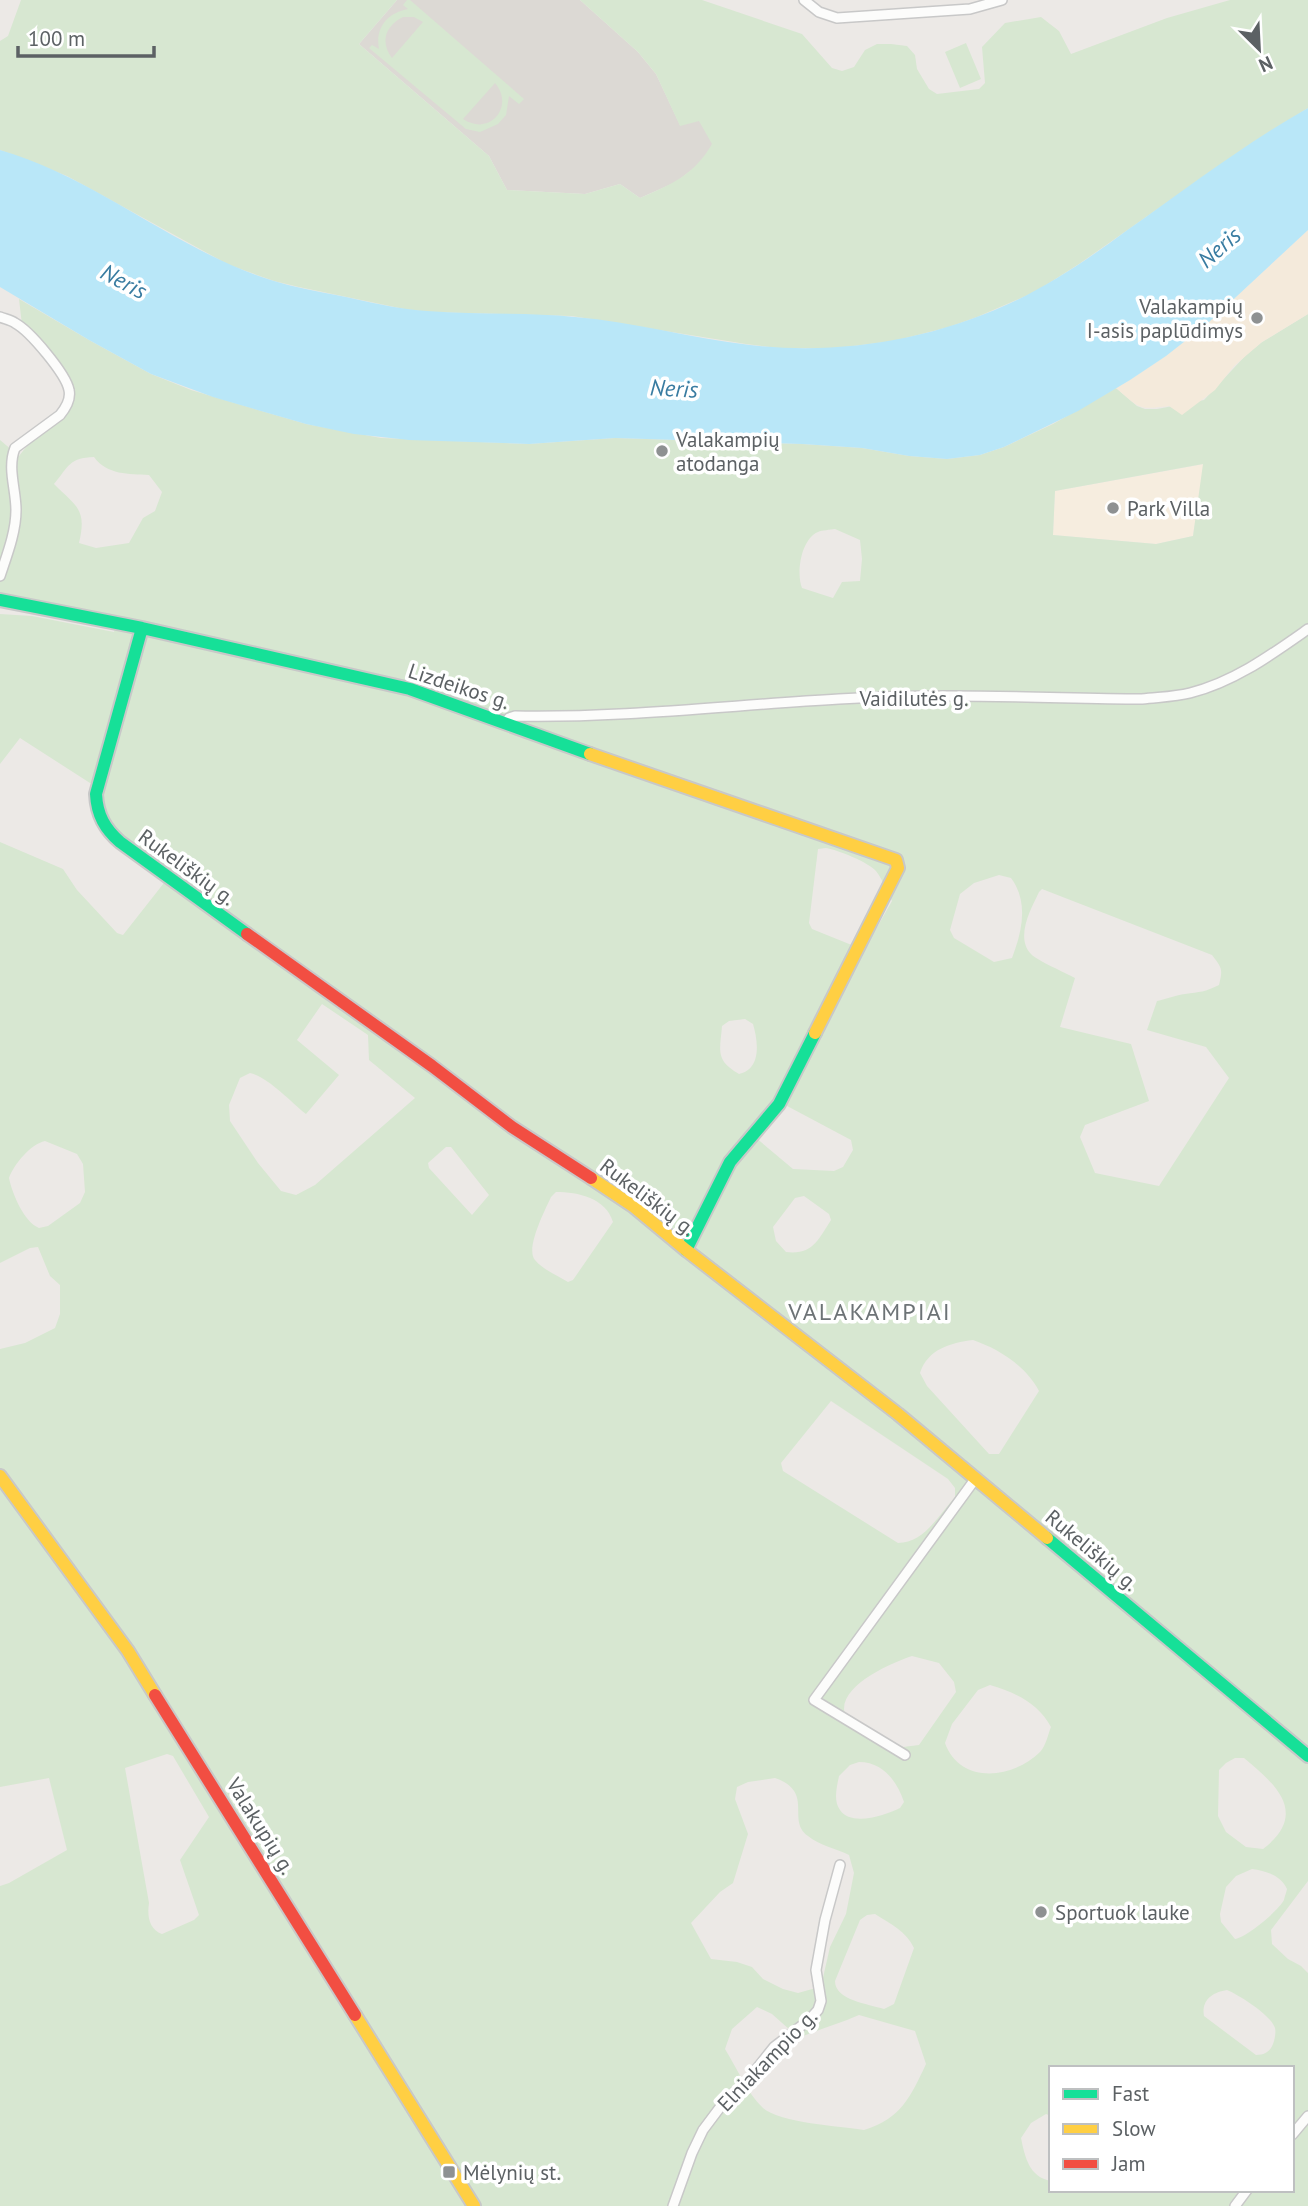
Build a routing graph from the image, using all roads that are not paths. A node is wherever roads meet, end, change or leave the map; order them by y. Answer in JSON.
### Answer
{"nodes":[{"id":1,"x":804,"y":0,"type":"edge"},
{"id":2,"x":1002,"y":0,"type":"edge"},
{"id":3,"x":0,"y":317,"type":"edge"},
{"id":4,"x":0,"y":576,"type":"edge"},
{"id":5,"x":0,"y":600,"type":"edge"},
{"id":6,"x":142,"y":628,"type":"junction"},
{"id":7,"x":1308,"y":629,"type":"edge"},
{"id":8,"x":506,"y":722,"type":"junction"},
{"id":9,"x":686,"y":1250,"type":"junction"},
{"id":10,"x":0,"y":1476,"type":"edge"},
{"id":11,"x":976,"y":1478,"type":"junction"},
{"id":12,"x":905,"y":1755,"type":"dead end"},
{"id":13,"x":1308,"y":1756,"type":"edge"},
{"id":14,"x":840,"y":1865,"type":"dead end"},
{"id":15,"x":1308,"y":2116,"type":"edge"},
{"id":16,"x":1294,"y":2133,"type":"edge"},
{"id":17,"x":474,"y":2206,"type":"edge"},
{"id":18,"x":673,"y":2206,"type":"edge"}],
"edges":[{"from":1,"to":2,"type":"street"},
{"from":3,"to":4,"type":"street"},
{"from":5,"to":6,"type":"street","name":"Lizdeikos g."},
{"from":6,"to":8,"type":"street","name":"Lizdeikos g."},
{"from":6,"to":9,"type":"street","name":"Rukeliškių g."},
{"from":7,"to":8,"type":"street","name":"Vaidilutės g."},
{"from":8,"to":9,"type":"street","name":"Lizdeikos g."},
{"from":9,"to":11,"type":"street","name":"Rukeliškių g."},
{"from":10,"to":17,"type":"street","name":"Valakupių g."},
{"from":11,"to":12,"type":"street"},
{"from":11,"to":13,"type":"street","name":"Rukeliškių g."},
{"from":14,"to":18,"type":"street","name":"Elniakampio g."},
{"from":15,"to":16,"type":"street"}]}
